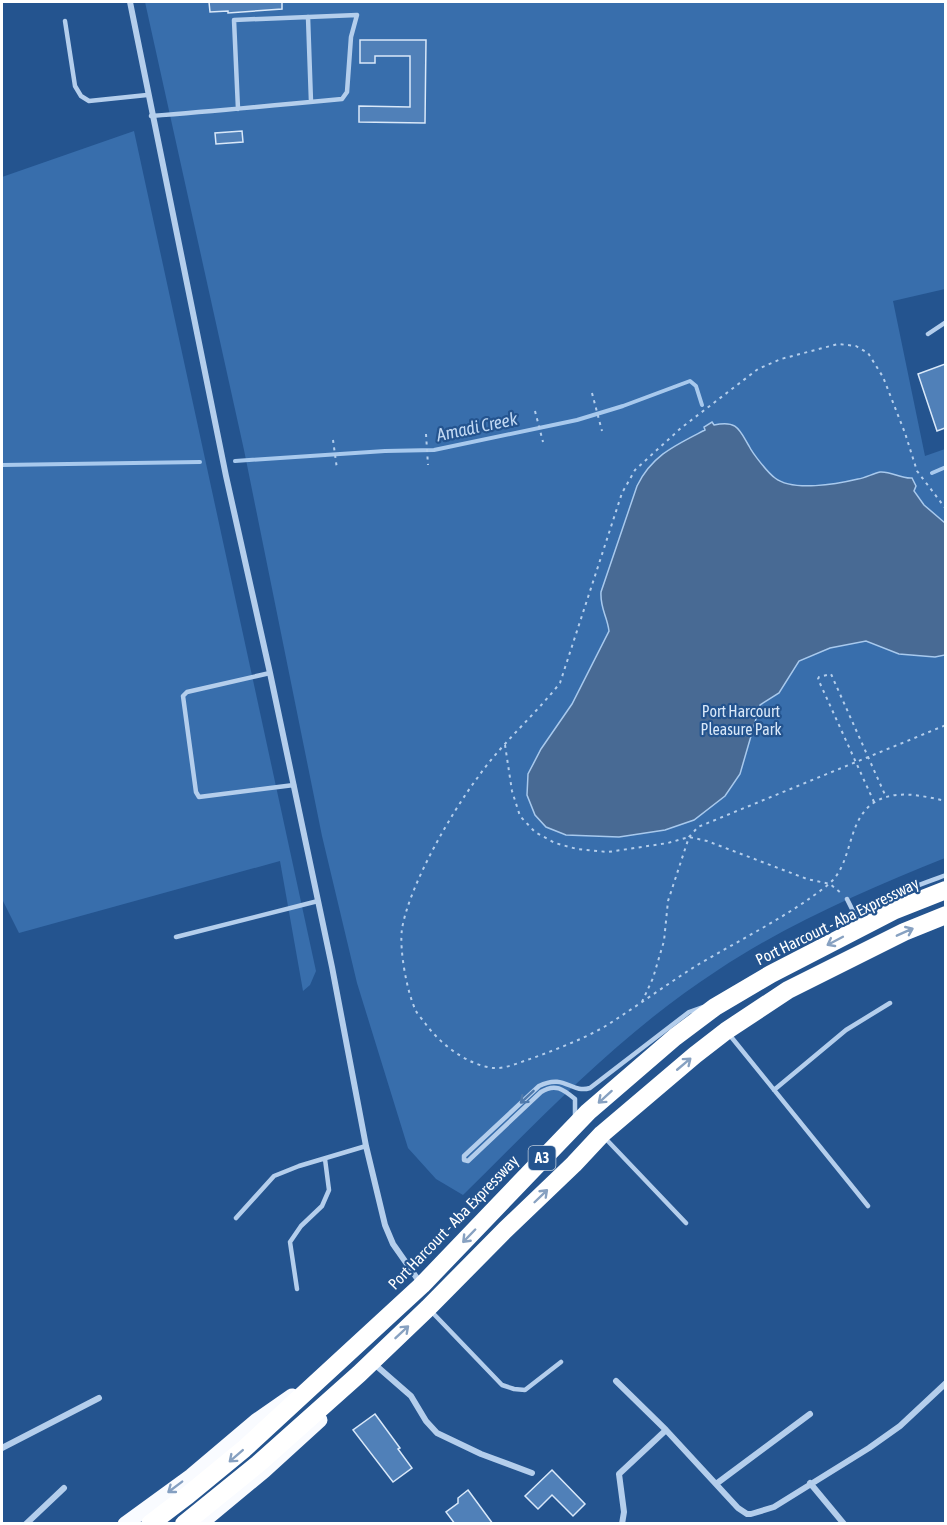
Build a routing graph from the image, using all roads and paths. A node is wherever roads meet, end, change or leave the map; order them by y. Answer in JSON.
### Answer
{"nodes":[{"id":1,"x":130,"y":2,"type":"edge"},
{"id":2,"x":308,"y":17,"type":"junction"},
{"id":3,"x":65,"y":21,"type":"dead end"},
{"id":4,"x":147,"y":95,"type":"junction"},
{"id":5,"x":311,"y":102,"type":"junction"},
{"id":6,"x":238,"y":109,"type":"junction"},
{"id":7,"x":151,"y":116,"type":"junction"},
{"id":8,"x":945,"y":322,"type":"edge"},
{"id":9,"x":928,"y":334,"type":"dead end"},
{"id":10,"x":592,"y":393,"type":"dead end"},
{"id":11,"x":535,"y":411,"type":"dead end"},
{"id":12,"x":602,"y":431,"type":"dead end"},
{"id":13,"x":426,"y":434,"type":"dead end"},
{"id":14,"x":333,"y":440,"type":"dead end"},
{"id":15,"x":543,"y":442,"type":"dead end"},
{"id":16,"x":428,"y":465,"type":"dead end"},
{"id":17,"x":337,"y":469,"type":"dead end"},
{"id":18,"x":945,"y":509,"type":"edge"},
{"id":19,"x":270,"y":673,"type":"junction"},
{"id":20,"x":945,"y":725,"type":"edge"},
{"id":21,"x":505,"y":744,"type":"junction"},
{"id":22,"x":868,"y":758,"type":"junction"},
{"id":23,"x":857,"y":763,"type":"junction"},
{"id":24,"x":294,"y":785,"type":"junction"},
{"id":25,"x":886,"y":797,"type":"junction"},
{"id":26,"x":945,"y":801,"type":"edge"},
{"id":27,"x":874,"y":802,"type":"junction"},
{"id":28,"x":689,"y":837,"type":"junction"},
{"id":29,"x":945,"y":875,"type":"edge"},
{"id":30,"x":830,"y":884,"type":"junction"},
{"id":31,"x":945,"y":890,"type":"edge"},
{"id":32,"x":847,"y":899,"type":"joint"},
{"id":33,"x":318,"y":901,"type":"junction"},
{"id":34,"x":945,"y":915,"type":"edge"},
{"id":35,"x":861,"y":927,"type":"junction"},
{"id":36,"x":176,"y":937,"type":"dead end"},
{"id":37,"x":642,"y":1002,"type":"junction"},
{"id":38,"x":890,"y":1003,"type":"dead end"},
{"id":39,"x":718,"y":1005,"type":"junction"},
{"id":40,"x":726,"y":1031,"type":"junction"},
{"id":41,"x":774,"y":1090,"type":"junction"},
{"id":42,"x":569,"y":1132,"type":"junction"},
{"id":43,"x":602,"y":1134,"type":"junction"},
{"id":44,"x":366,"y":1146,"type":"junction"},
{"id":45,"x":325,"y":1159,"type":"junction"},
{"id":46,"x":868,"y":1206,"type":"dead end"},
{"id":47,"x":236,"y":1218,"type":"dead end"},
{"id":48,"x":686,"y":1223,"type":"dead end"},
{"id":49,"x":422,"y":1285,"type":"junction"},
{"id":50,"x":297,"y":1289,"type":"dead end"},
{"id":51,"x":428,"y":1308,"type":"junction"},
{"id":52,"x":561,"y":1362,"type":"dead end"},
{"id":53,"x":365,"y":1368,"type":"junction"},
{"id":54,"x":322,"y":1376,"type":"junction"},
{"id":55,"x":616,"y":1381,"type":"dead end"},
{"id":56,"x":945,"y":1383,"type":"edge"},
{"id":57,"x":99,"y":1398,"type":"dead end"},
{"id":58,"x":810,"y":1414,"type":"dead end"},
{"id":59,"x":666,"y":1430,"type":"junction"},
{"id":60,"x":2,"y":1448,"type":"edge"},
{"id":61,"x":532,"y":1473,"type":"dead end"},
{"id":62,"x":810,"y":1483,"type":"junction"},
{"id":63,"x":716,"y":1484,"type":"junction"},
{"id":64,"x":64,"y":1488,"type":"dead end"},
{"id":65,"x":197,"y":1521,"type":"edge"},
{"id":66,"x":26,"y":1524,"type":"edge"},
{"id":67,"x":125,"y":1524,"type":"edge"},
{"id":68,"x":150,"y":1524,"type":"edge"},
{"id":69,"x":622,"y":1524,"type":"edge"},
{"id":70,"x":844,"y":1524,"type":"edge"}],
"edges":[{"from":1,"to":4,"type":"street"},
{"from":2,"to":5,"type":"lane"},
{"from":2,"to":5,"type":"lane"},
{"from":2,"to":6,"type":"lane"},
{"from":3,"to":4,"type":"lane"},
{"from":4,"to":7,"type":"street"},
{"from":5,"to":6,"type":"lane"},
{"from":6,"to":7,"type":"lane"},
{"from":7,"to":19,"type":"street"},
{"from":8,"to":9,"type":"lane"},
{"from":10,"to":12,"type":"path"},
{"from":11,"to":15,"type":"path"},
{"from":13,"to":16,"type":"path"},
{"from":14,"to":17,"type":"path"},
{"from":18,"to":21,"type":"path"},
{"from":19,"to":24,"type":"street"},
{"from":19,"to":24,"type":"lane"},
{"from":20,"to":22,"type":"path"},
{"from":21,"to":28,"type":"path"},
{"from":21,"to":37,"type":"path"},
{"from":22,"to":23,"type":"path"},
{"from":22,"to":23,"type":"path"},
{"from":22,"to":25,"type":"path"},
{"from":23,"to":27,"type":"path"},
{"from":23,"to":28,"type":"path"},
{"from":24,"to":33,"type":"street"},
{"from":25,"to":26,"type":"path"},
{"from":25,"to":27,"type":"path"},
{"from":27,"to":30,"type":"path"},
{"from":28,"to":30,"type":"path"},
{"from":28,"to":37,"type":"path"},
{"from":29,"to":35,"type":"lane"},
{"from":30,"to":32,"type":"path"},
{"from":30,"to":37,"type":"path"},
{"from":31,"to":35,"type":"highway","name":"Port Harcourt - Aba Expressway","number":"A3"},
{"from":32,"to":35,"type":"lane"},
{"from":33,"to":36,"type":"lane"},
{"from":33,"to":44,"type":"street"},
{"from":40,"to":34,"type":"highway","number":"A3","one_way":true},
{"from":35,"to":39,"type":"highway","name":"Port Harcourt - Aba Expressway","number":"A3","one_way":true},
{"from":38,"to":41,"type":"lane"},
{"from":39,"to":42,"type":"highway","name":"Port Harcourt - Aba Expressway","number":"A3","one_way":true},
{"from":39,"to":42,"type":"lane","one_way":true},
{"from":40,"to":41,"type":"lane"},
{"from":43,"to":40,"type":"highway","number":"A3","one_way":true},
{"from":41,"to":46,"type":"lane"},
{"from":42,"to":49,"type":"highway","name":"Port Harcourt - Aba Expressway","number":"A3","one_way":true},
{"from":43,"to":48,"type":"lane"},
{"from":51,"to":43,"type":"highway","number":"A3","one_way":true},
{"from":44,"to":45,"type":"lane"},
{"from":44,"to":49,"type":"street"},
{"from":45,"to":47,"type":"lane"},
{"from":45,"to":50,"type":"lane"},
{"from":49,"to":54,"type":"highway","name":"Port Harcourt - Aba Expressway","number":"A3"},
{"from":51,"to":52,"type":"lane"},
{"from":53,"to":51,"type":"highway","number":"A3","one_way":true},
{"from":53,"to":61,"type":"street"},
{"from":53,"to":65,"type":"highway","number":"A3"},
{"from":54,"to":67,"type":"main road","one_way":true},
{"from":54,"to":68,"type":"highway","name":"Port Harcourt - Aba Expressway","number":"A3","one_way":true},
{"from":55,"to":59,"type":"street"},
{"from":56,"to":62,"type":"street"},
{"from":57,"to":60,"type":"street"},
{"from":58,"to":63,"type":"street"},
{"from":59,"to":63,"type":"street"},
{"from":59,"to":69,"type":"street"},
{"from":62,"to":63,"type":"street"},
{"from":62,"to":70,"type":"street"},
{"from":64,"to":66,"type":"street"}]}
